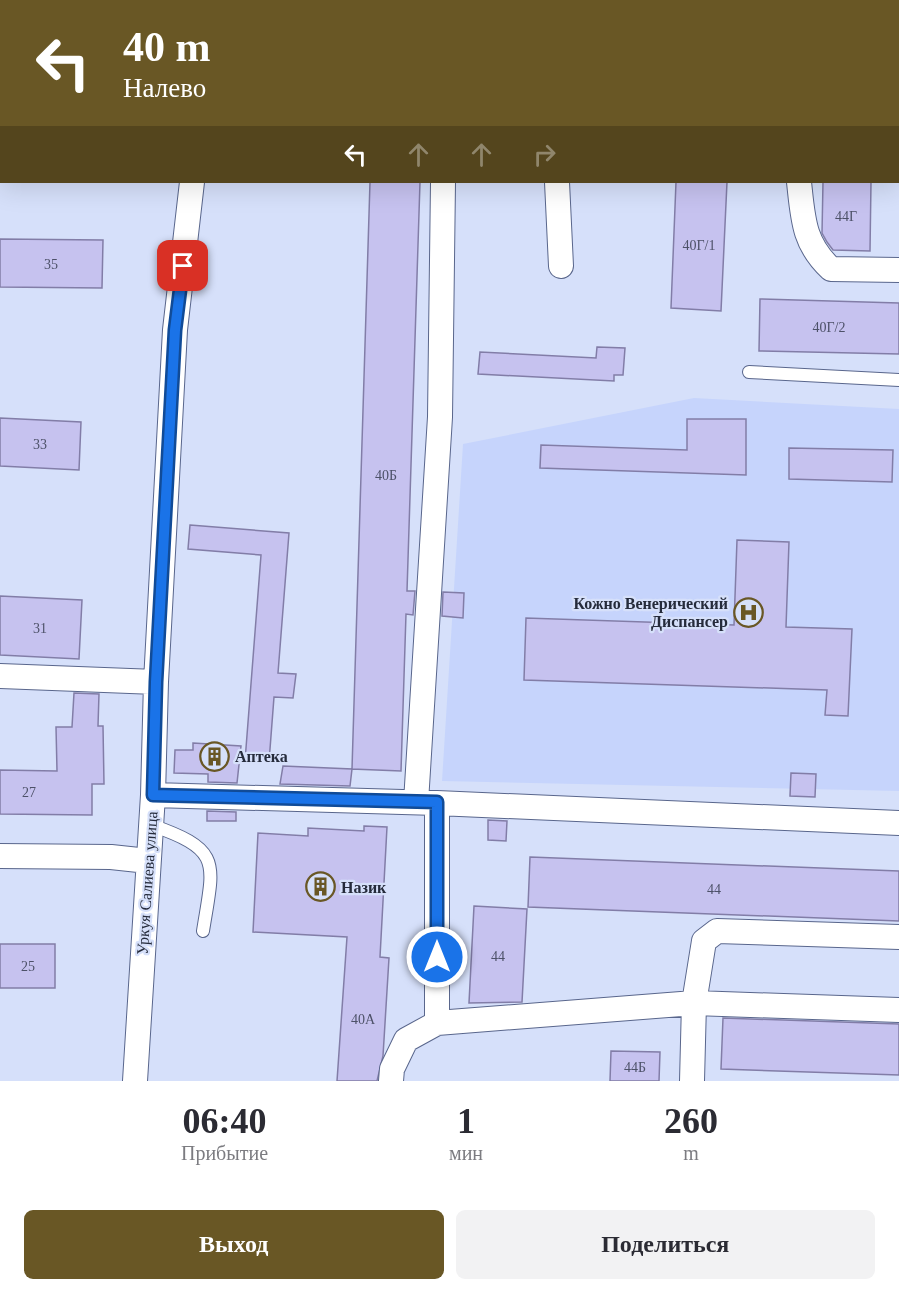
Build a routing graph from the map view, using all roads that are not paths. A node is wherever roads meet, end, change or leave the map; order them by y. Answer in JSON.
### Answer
{"nodes":[{"id":1,"x":192,"y":183,"type":"edge"},
{"id":2,"x":443,"y":183,"type":"edge"},
{"id":3,"x":556,"y":183,"type":"edge"},
{"id":4,"x":799,"y":183,"type":"edge"},
{"id":5,"x":561,"y":266,"type":"dead end"},
{"id":6,"x":899,"y":270,"type":"edge"},
{"id":7,"x":749,"y":372,"type":"dead end"},
{"id":8,"x":899,"y":380,"type":"edge"},
{"id":9,"x":0,"y":676,"type":"edge"},
{"id":10,"x":156,"y":682,"type":"junction"},
{"id":11,"x":153,"y":795,"type":"junction"},
{"id":12,"x":427,"y":802,"type":"junction"},
{"id":13,"x":899,"y":823,"type":"edge"},
{"id":14,"x":151,"y":825,"type":"junction"},
{"id":15,"x":0,"y":856,"type":"edge"},
{"id":16,"x":148,"y":861,"type":"junction"},
{"id":17,"x":203,"y":931,"type":"dead end"},
{"id":18,"x":899,"y":937,"type":"edge"},
{"id":19,"x":694,"y":1003,"type":"junction"},
{"id":20,"x":899,"y":1010,"type":"edge"},
{"id":21,"x":437,"y":1023,"type":"junction"},
{"id":22,"x":135,"y":1081,"type":"edge"},
{"id":23,"x":391,"y":1081,"type":"edge"},
{"id":24,"x":692,"y":1081,"type":"edge"}],
"edges":[{"from":1,"to":10,"type":"street","name":"Уркуя Салиева улица"},
{"from":2,"to":12,"type":"street"},
{"from":3,"to":5,"type":"street"},
{"from":4,"to":6,"type":"street"},
{"from":7,"to":8,"type":"lane"},
{"from":9,"to":10,"type":"street"},
{"from":10,"to":11,"type":"street","name":"Уркуя Салиева улица"},
{"from":11,"to":12,"type":"street"},
{"from":11,"to":14,"type":"street","name":"Уркуя Салиева улица"},
{"from":12,"to":13,"type":"street"},
{"from":12,"to":21,"type":"street"},
{"from":14,"to":16,"type":"street","name":"Уркуя Салиева улица"},
{"from":14,"to":17,"type":"lane"},
{"from":15,"to":16,"type":"street"},
{"from":16,"to":22,"type":"street","name":"Уркуя Салиева улица"},
{"from":18,"to":19,"type":"street"},
{"from":19,"to":20,"type":"street"},
{"from":19,"to":21,"type":"street"},
{"from":19,"to":24,"type":"street"},
{"from":21,"to":23,"type":"street"}]}
